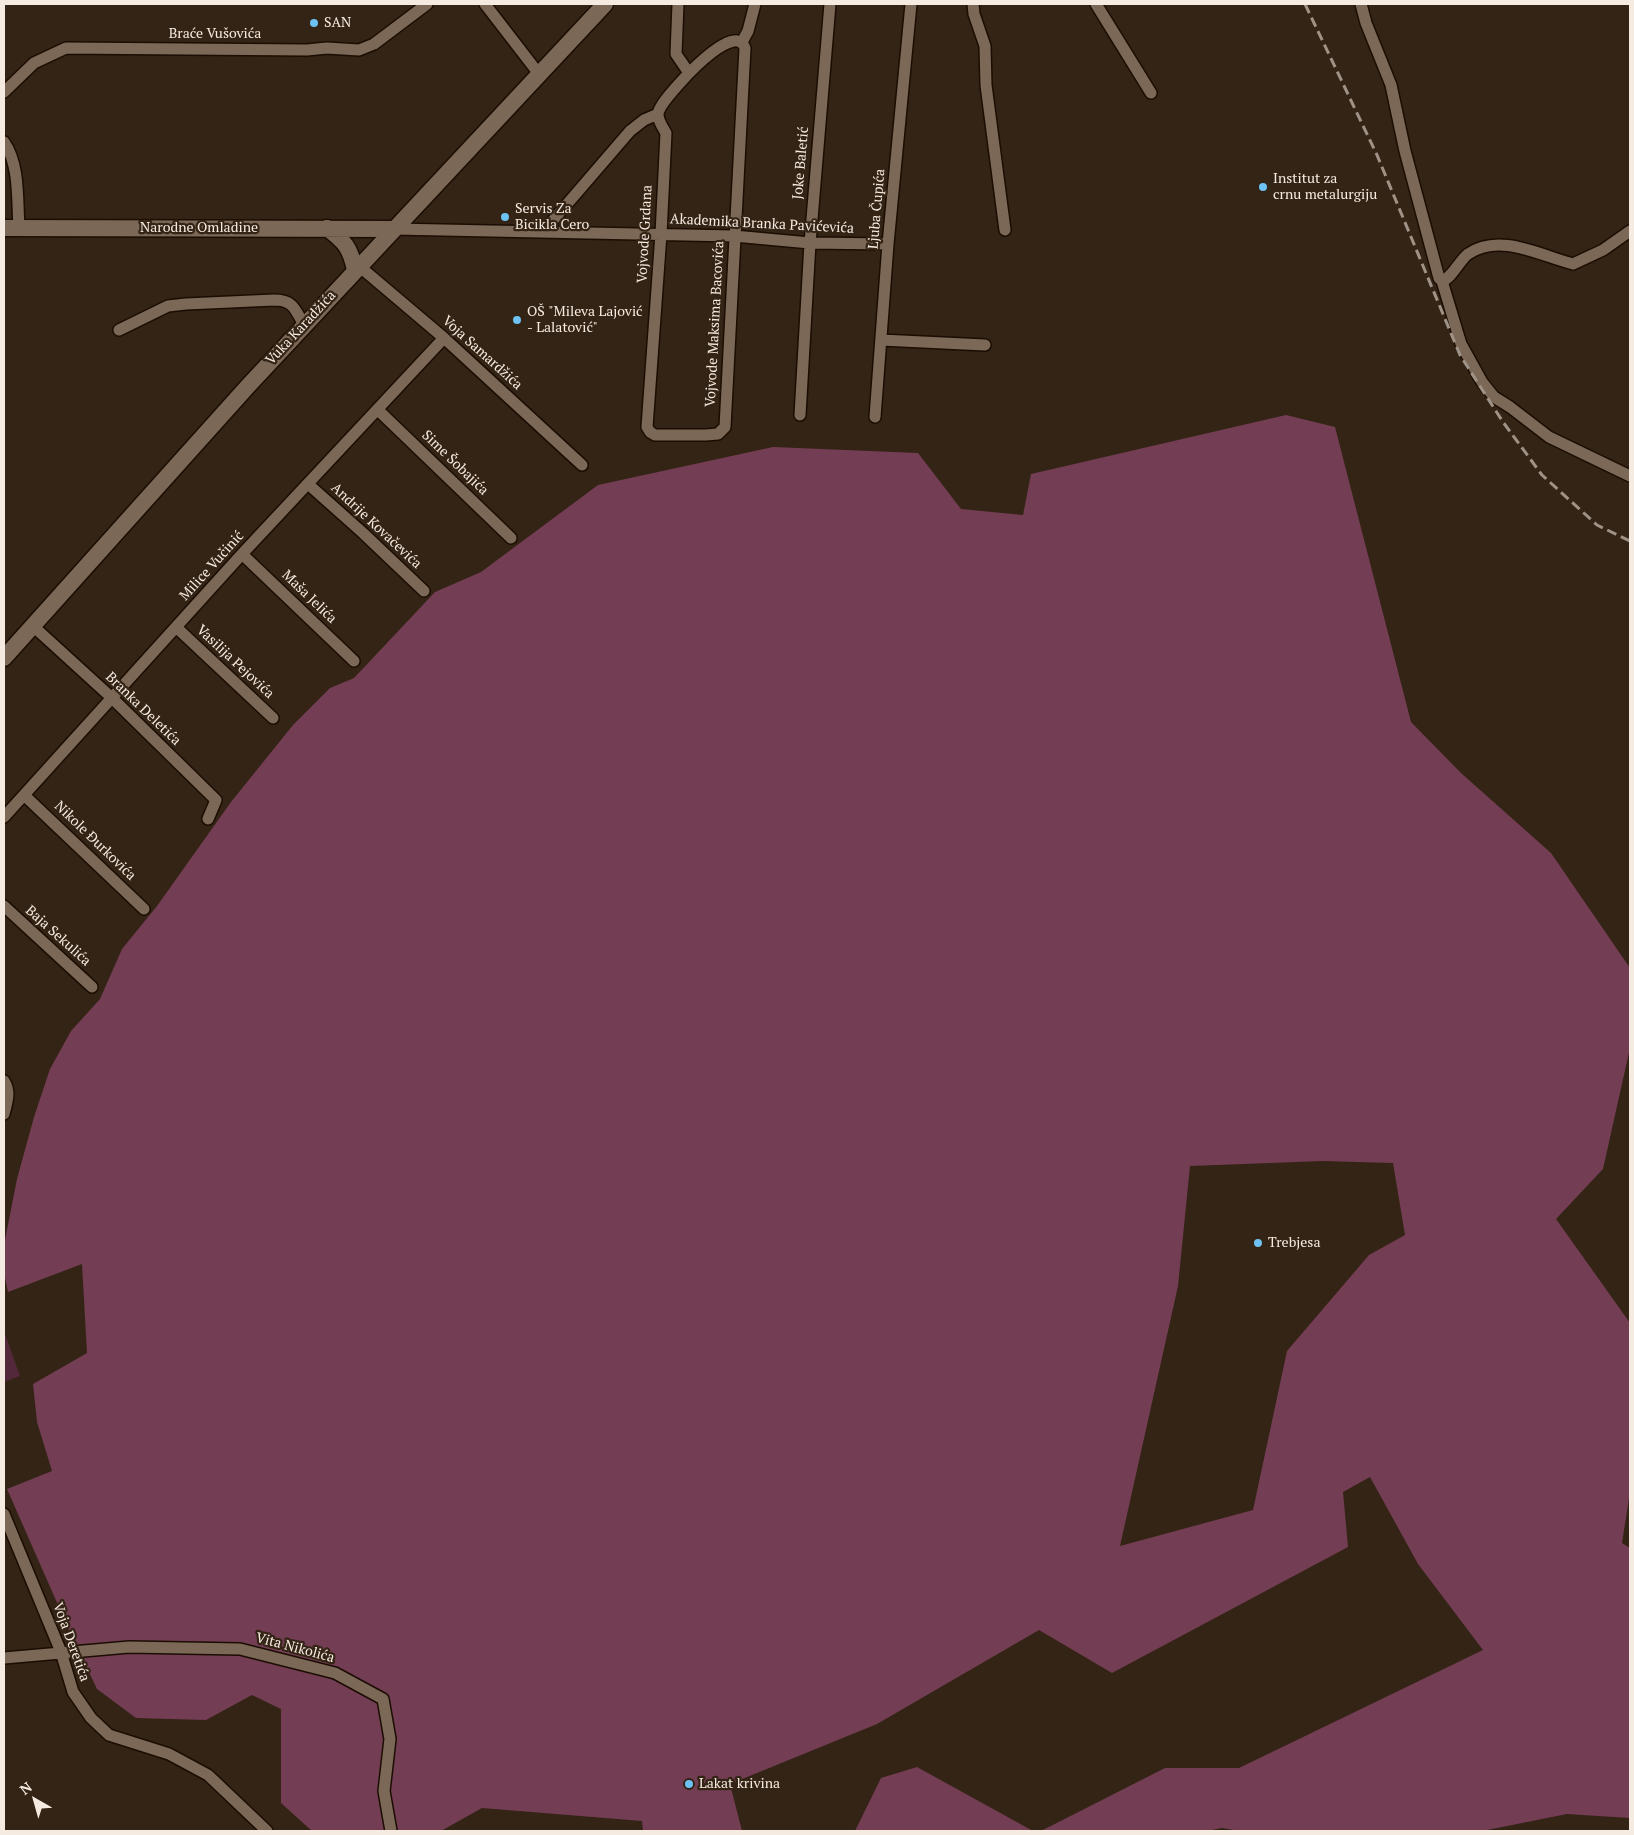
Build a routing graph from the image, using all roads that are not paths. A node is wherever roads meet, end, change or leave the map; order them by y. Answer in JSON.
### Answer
{"nodes":[{"id":1,"x":427,"y":4,"type":"edge"},
{"id":2,"x":485,"y":4,"type":"edge"},
{"id":3,"x":604,"y":4,"type":"edge"},
{"id":4,"x":678,"y":4,"type":"edge"},
{"id":5,"x":755,"y":4,"type":"edge"},
{"id":6,"x":830,"y":4,"type":"edge"},
{"id":7,"x":912,"y":4,"type":"edge"},
{"id":8,"x":973,"y":4,"type":"edge"},
{"id":9,"x":1096,"y":4,"type":"edge"},
{"id":10,"x":1361,"y":4,"type":"edge"},
{"id":11,"x":742,"y":43,"type":"junction"},
{"id":12,"x":689,"y":73,"type":"junction"},
{"id":13,"x":539,"y":74,"type":"junction"},
{"id":14,"x":4,"y":92,"type":"edge"},
{"id":15,"x":1151,"y":93,"type":"dead end"},
{"id":16,"x":658,"y":114,"type":"junction"},
{"id":17,"x":4,"y":142,"type":"edge"},
{"id":18,"x":11,"y":227,"type":"edge"},
{"id":19,"x":327,"y":228,"type":"junction"},
{"id":20,"x":394,"y":229,"type":"junction"},
{"id":21,"x":1005,"y":230,"type":"dead end"},
{"id":22,"x":1630,"y":231,"type":"edge"},
{"id":23,"x":543,"y":232,"type":"junction"},
{"id":24,"x":661,"y":234,"type":"junction"},
{"id":25,"x":734,"y":236,"type":"junction"},
{"id":26,"x":810,"y":243,"type":"junction"},
{"id":27,"x":888,"y":244,"type":"junction"},
{"id":28,"x":357,"y":268,"type":"junction"},
{"id":29,"x":1442,"y":281,"type":"junction"},
{"id":30,"x":304,"y":325,"type":"junction"},
{"id":31,"x":120,"y":330,"type":"dead end"},
{"id":32,"x":444,"y":338,"type":"junction"},
{"id":33,"x":881,"y":340,"type":"junction"},
{"id":34,"x":985,"y":345,"type":"dead end"},
{"id":35,"x":378,"y":410,"type":"junction"},
{"id":36,"x":800,"y":415,"type":"dead end"},
{"id":37,"x":875,"y":417,"type":"dead end"},
{"id":38,"x":725,"y":427,"type":"joint"},
{"id":39,"x":582,"y":465,"type":"dead end"},
{"id":40,"x":1630,"y":476,"type":"edge"},
{"id":41,"x":308,"y":484,"type":"junction"},
{"id":42,"x":511,"y":538,"type":"dead end"},
{"id":43,"x":242,"y":554,"type":"junction"},
{"id":44,"x":424,"y":591,"type":"dead end"},
{"id":45,"x":33,"y":626,"type":"junction"},
{"id":46,"x":177,"y":628,"type":"junction"},
{"id":47,"x":4,"y":658,"type":"edge"},
{"id":48,"x":354,"y":661,"type":"dead end"},
{"id":49,"x":112,"y":698,"type":"junction"},
{"id":50,"x":273,"y":718,"type":"dead end"},
{"id":51,"x":24,"y":795,"type":"junction"},
{"id":52,"x":4,"y":817,"type":"edge"},
{"id":53,"x":208,"y":819,"type":"dead end"},
{"id":54,"x":4,"y":906,"type":"edge"},
{"id":55,"x":144,"y":909,"type":"dead end"},
{"id":56,"x":92,"y":987,"type":"dead end"},
{"id":57,"x":4,"y":1081,"type":"edge"},
{"id":58,"x":4,"y":1114,"type":"edge"},
{"id":59,"x":4,"y":1514,"type":"edge"},
{"id":60,"x":61,"y":1652,"type":"junction"},
{"id":61,"x":4,"y":1658,"type":"edge"},
{"id":62,"x":267,"y":1831,"type":"edge"},
{"id":63,"x":391,"y":1831,"type":"edge"}],
"edges":[{"from":1,"to":14,"type":"street","name":"Braće Vušovića"},
{"from":2,"to":13,"type":"street"},
{"from":3,"to":13,"type":"street","name":"Vuka Karadžića"},
{"from":4,"to":12,"type":"street"},
{"from":5,"to":11,"type":"street"},
{"from":6,"to":26,"type":"street","name":"Joke Baletić"},
{"from":7,"to":27,"type":"street","name":"Ljuba Čupića"},
{"from":8,"to":21,"type":"street"},
{"from":9,"to":15,"type":"street"},
{"from":10,"to":29,"type":"street"},
{"from":11,"to":12,"type":"street"},
{"from":11,"to":25,"type":"street","name":"Vojvode Maksima Bacovića"},
{"from":12,"to":16,"type":"street"},
{"from":13,"to":20,"type":"street","name":"Vuka Karadžića"},
{"from":16,"to":23,"type":"street"},
{"from":16,"to":24,"type":"street","name":"Vojvode Grdana"},
{"from":17,"to":18,"type":"street"},
{"from":18,"to":19,"type":"street","name":"Narodne Omladine"},
{"from":19,"to":20,"type":"street","name":"Narodne Omladine"},
{"from":19,"to":28,"type":"street"},
{"from":20,"to":23,"type":"street","name":"Akademika Branka Pavićevića"},
{"from":20,"to":28,"type":"street","name":"Vuka Karadžića"},
{"from":22,"to":29,"type":"street"},
{"from":23,"to":24,"type":"street","name":"Akademika Branka Pavićevića"},
{"from":24,"to":25,"type":"street","name":"Akademika Branka Pavićevića"},
{"from":24,"to":38,"type":"street","name":"Vojvode Grdana"},
{"from":25,"to":26,"type":"street","name":"Akademika Branka Pavićevića"},
{"from":25,"to":38,"type":"street","name":"Vojvode Maksima Bacovića"},
{"from":26,"to":27,"type":"street","name":"Akademika Branka Pavićevića"},
{"from":26,"to":36,"type":"street","name":"Joke Baletić"},
{"from":27,"to":33,"type":"street","name":"Ljuba Čupića"},
{"from":28,"to":30,"type":"street","name":"Vuka Karadžića"},
{"from":28,"to":32,"type":"street","name":"Voja Samardžića"},
{"from":29,"to":40,"type":"street"},
{"from":30,"to":31,"type":"street"},
{"from":30,"to":45,"type":"street","name":"Vuka Karadžića"},
{"from":32,"to":35,"type":"street","name":"Milice Vučinić"},
{"from":32,"to":39,"type":"street","name":"Voja Samardžića"},
{"from":33,"to":34,"type":"street"},
{"from":33,"to":37,"type":"street","name":"Ljuba Čupića"},
{"from":35,"to":41,"type":"street","name":"Milice Vučinić"},
{"from":35,"to":42,"type":"street","name":"Sime Šobajića"},
{"from":41,"to":43,"type":"street","name":"Milice Vučinić"},
{"from":41,"to":44,"type":"street","name":"Andrije Kovačevića"},
{"from":43,"to":46,"type":"street","name":"Milice Vučinić"},
{"from":43,"to":48,"type":"street","name":"Maša Jelića"},
{"from":45,"to":47,"type":"street","name":"Vuka Karadžića"},
{"from":45,"to":49,"type":"street","name":"Branka Deletića"},
{"from":46,"to":49,"type":"street","name":"Milice Vučinić"},
{"from":46,"to":50,"type":"street","name":"Vasilija Pejovića"},
{"from":49,"to":51,"type":"street","name":"Milice Vučinić"},
{"from":49,"to":53,"type":"street","name":"Branka Deletića"},
{"from":51,"to":52,"type":"street","name":"Milice Vučinić"},
{"from":51,"to":55,"type":"street","name":"Nikole Đurkovića"},
{"from":54,"to":56,"type":"street","name":"Baja Sekulića"},
{"from":57,"to":58,"type":"street"},
{"from":59,"to":60,"type":"street","name":"Voja Deretića"},
{"from":60,"to":61,"type":"street"},
{"from":60,"to":62,"type":"street","name":"Voja Deretića"},
{"from":60,"to":63,"type":"street","name":"Vita Nikolića"}]}
